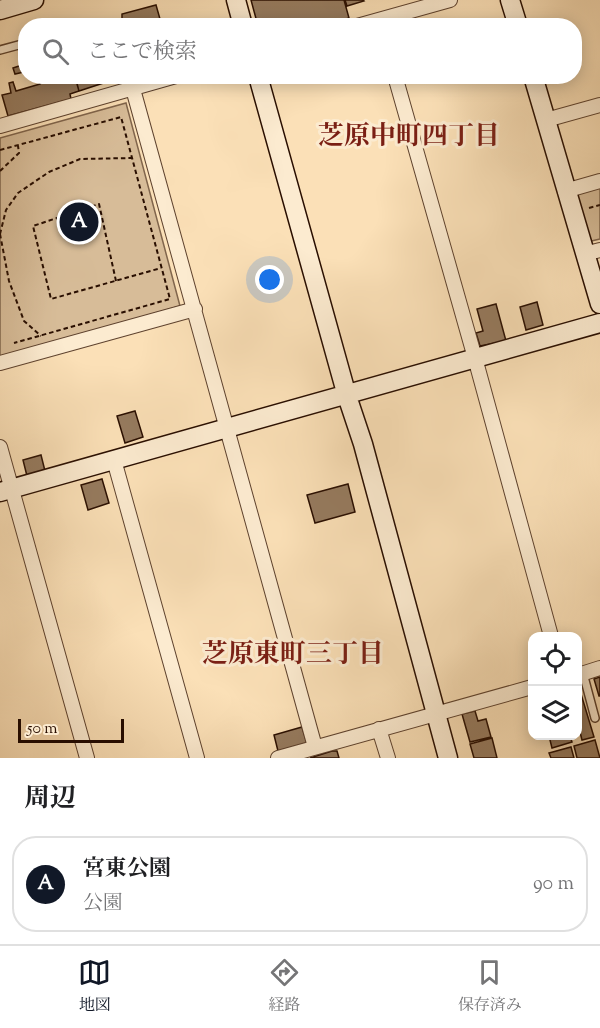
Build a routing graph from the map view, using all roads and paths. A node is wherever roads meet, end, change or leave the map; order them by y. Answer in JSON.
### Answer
{"nodes":[{"id":1,"x":34,"y":0,"type":"edge"},
{"id":2,"x":236,"y":0,"type":"edge"},
{"id":3,"x":450,"y":0,"type":"edge"},
{"id":4,"x":510,"y":0,"type":"edge"},
{"id":5,"x":0,"y":10,"type":"edge"},
{"id":6,"x":241,"y":18,"type":"edge"},
{"id":7,"x":393,"y":18,"type":"edge"},
{"id":8,"x":516,"y":18,"type":"edge"},
{"id":9,"x":18,"y":46,"type":"edge"},
{"id":10,"x":0,"y":50,"type":"edge"},
{"id":11,"x":147,"y":84,"type":"edge"},
{"id":12,"x":260,"y":84,"type":"edge"},
{"id":13,"x":397,"y":84,"type":"edge"},
{"id":14,"x":535,"y":84,"type":"edge"},
{"id":15,"x":133,"y":88,"type":"junction"},
{"id":16,"x":600,"y":105,"type":"edge"},
{"id":17,"x":546,"y":120,"type":"junction"},
{"id":18,"x":0,"y":126,"type":"edge"},
{"id":19,"x":18,"y":145,"type":"junction"},
{"id":20,"x":0,"y":150,"type":"edge"},
{"id":21,"x":132,"y":158,"type":"junction"},
{"id":22,"x":0,"y":171,"type":"edge"},
{"id":23,"x":600,"y":181,"type":"edge"},
{"id":24,"x":565,"y":191,"type":"junction"},
{"id":25,"x":0,"y":234,"type":"edge"},
{"id":26,"x":592,"y":252,"type":"edge"},
{"id":27,"x":161,"y":268,"type":"junction"},
{"id":28,"x":116,"y":280,"type":"junction"},
{"id":29,"x":600,"y":304,"type":"edge"},
{"id":30,"x":195,"y":309,"type":"junction"},
{"id":31,"x":600,"y":323,"type":"edge"},
{"id":32,"x":41,"y":336,"type":"junction"},
{"id":33,"x":10,"y":344,"type":"dead end"},
{"id":34,"x":476,"y":358,"type":"junction"},
{"id":35,"x":0,"y":363,"type":"edge"},
{"id":36,"x":347,"y":396,"type":"junction"},
{"id":37,"x":227,"y":428,"type":"junction"},
{"id":38,"x":0,"y":447,"type":"edge"},
{"id":39,"x":114,"y":460,"type":"junction"},
{"id":40,"x":6,"y":490,"type":"edge"},
{"id":41,"x":550,"y":632,"type":"edge"},
{"id":42,"x":600,"y":668,"type":"edge"},
{"id":43,"x":582,"y":673,"type":"edge"},
{"id":44,"x":582,"y":680,"type":"edge"},
{"id":45,"x":528,"y":688,"type":"edge"},
{"id":46,"x":435,"y":714,"type":"junction"},
{"id":47,"x":595,"y":718,"type":"dead end"},
{"id":48,"x":379,"y":729,"type":"junction"},
{"id":49,"x":315,"y":747,"type":"junction"},
{"id":50,"x":87,"y":758,"type":"edge"},
{"id":51,"x":197,"y":758,"type":"edge"},
{"id":52,"x":278,"y":758,"type":"edge"},
{"id":53,"x":388,"y":758,"type":"edge"},
{"id":54,"x":448,"y":758,"type":"edge"}],
"edges":[{"from":1,"to":5,"type":"street"},
{"from":2,"to":6,"type":"street"},
{"from":3,"to":7,"type":"street"},
{"from":4,"to":8,"type":"street"},
{"from":9,"to":10,"type":"lane"},
{"from":11,"to":15,"type":"street"},
{"from":12,"to":36,"type":"street"},
{"from":13,"to":34,"type":"street"},
{"from":14,"to":17,"type":"street"},
{"from":15,"to":18,"type":"street"},
{"from":15,"to":30,"type":"street"},
{"from":16,"to":17,"type":"street"},
{"from":17,"to":24,"type":"street"},
{"from":19,"to":20,"type":"path"},
{"from":19,"to":21,"type":"path"},
{"from":19,"to":22,"type":"path"},
{"from":21,"to":25,"type":"path"},
{"from":21,"to":27,"type":"path"},
{"from":23,"to":24,"type":"street"},
{"from":24,"to":26,"type":"street"},
{"from":25,"to":32,"type":"path"},
{"from":26,"to":29,"type":"street"},
{"from":27,"to":28,"type":"path"},
{"from":27,"to":32,"type":"path"},
{"from":28,"to":28,"type":"path"},
{"from":30,"to":35,"type":"street"},
{"from":30,"to":37,"type":"street"},
{"from":31,"to":34,"type":"street"},
{"from":32,"to":33,"type":"path"},
{"from":34,"to":36,"type":"street"},
{"from":34,"to":41,"type":"street"},
{"from":36,"to":37,"type":"street"},
{"from":36,"to":46,"type":"street"},
{"from":37,"to":39,"type":"street"},
{"from":37,"to":49,"type":"street"},
{"from":38,"to":40,"type":"street"},
{"from":39,"to":40,"type":"street"},
{"from":39,"to":51,"type":"street"},
{"from":40,"to":50,"type":"street"},
{"from":42,"to":43,"type":"street"},
{"from":44,"to":47,"type":"lane"},
{"from":45,"to":46,"type":"street"},
{"from":46,"to":48,"type":"street"},
{"from":46,"to":54,"type":"street"},
{"from":48,"to":49,"type":"street"},
{"from":48,"to":53,"type":"street"},
{"from":49,"to":52,"type":"street"}]}
